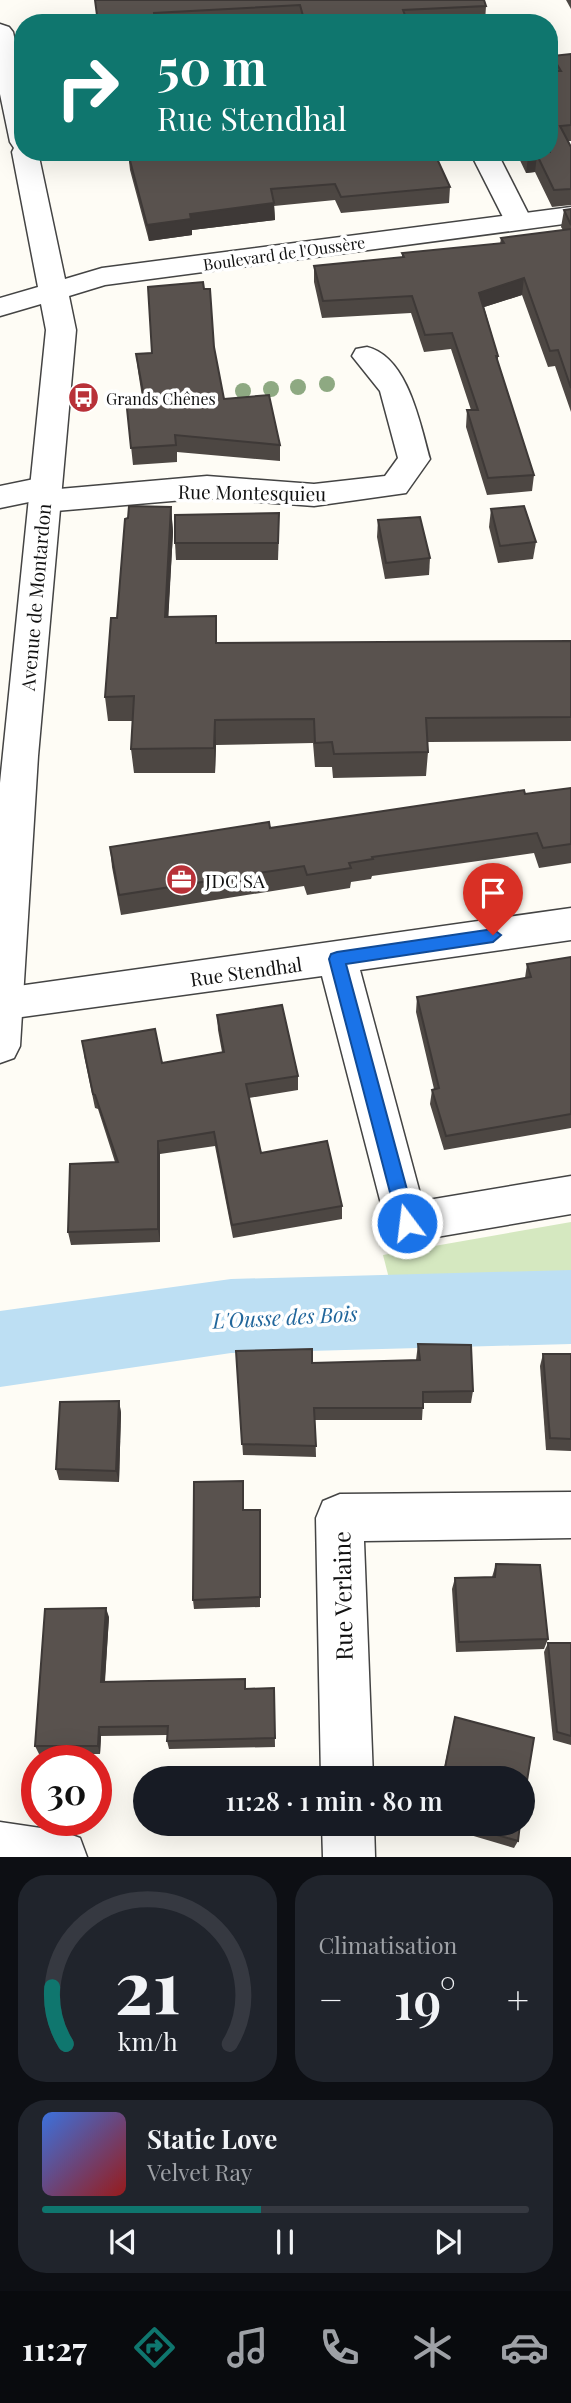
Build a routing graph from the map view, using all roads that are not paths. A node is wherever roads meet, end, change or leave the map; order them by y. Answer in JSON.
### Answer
{"nodes":[{"id":1,"x":0,"y":32,"type":"edge"},
{"id":2,"x":14,"y":99,"type":"edge"},
{"id":3,"x":27,"y":161,"type":"edge"},
{"id":4,"x":488,"y":161,"type":"edge"},
{"id":5,"x":571,"y":215,"type":"edge"},
{"id":6,"x":518,"y":221,"type":"junction"},
{"id":7,"x":53,"y":292,"type":"junction"},
{"id":8,"x":0,"y":307,"type":"edge"},
{"id":9,"x":367,"y":356,"type":"dead end"},
{"id":10,"x":44,"y":494,"type":"junction"},
{"id":11,"x":0,"y":497,"type":"edge"},
{"id":12,"x":10,"y":758,"type":"edge"},
{"id":13,"x":571,"y":924,"type":"edge"},
{"id":14,"x":337,"y":959,"type":"junction"},
{"id":15,"x":4,"y":1005,"type":"junction"},
{"id":16,"x":0,"y":1046,"type":"edge"},
{"id":17,"x":571,"y":1195,"type":"edge"},
{"id":18,"x":571,"y":1515,"type":"edge"},
{"id":19,"x":347,"y":1766,"type":"edge"},
{"id":20,"x":348,"y":1836,"type":"edge"},
{"id":21,"x":0,"y":1848,"type":"edge"},
{"id":22,"x":61,"y":1857,"type":"edge"},
{"id":23,"x":349,"y":1857,"type":"edge"}],
"edges":[{"from":1,"to":2,"type":"street"},
{"from":3,"to":7,"type":"street","name":"Avenue de Montardon"},
{"from":4,"to":6,"type":"street"},
{"from":5,"to":6,"type":"street","name":"Boulevard de l'Oussère"},
{"from":6,"to":7,"type":"street","name":"Boulevard de l'Oussère"},
{"from":7,"to":8,"type":"street","name":"Boulevard de l'Oussère"},
{"from":7,"to":10,"type":"street","name":"Avenue de Montardon"},
{"from":9,"to":10,"type":"street","name":"Rue Montesquieu"},
{"from":10,"to":11,"type":"street"},
{"from":10,"to":12,"type":"street","name":"Avenue de Montardon"},
{"from":12,"to":15,"type":"street","name":"Avenue de Montardon"},
{"from":13,"to":14,"type":"street","name":"Rue Stendhal"},
{"from":14,"to":15,"type":"street","name":"Rue Stendhal"},
{"from":14,"to":17,"type":"street"},
{"from":15,"to":16,"type":"street","name":"Avenue de Montardon"},
{"from":18,"to":19,"type":"street","name":"Rue Verlaine"},
{"from":20,"to":23,"type":"street"},
{"from":21,"to":22,"type":"street"}]}
